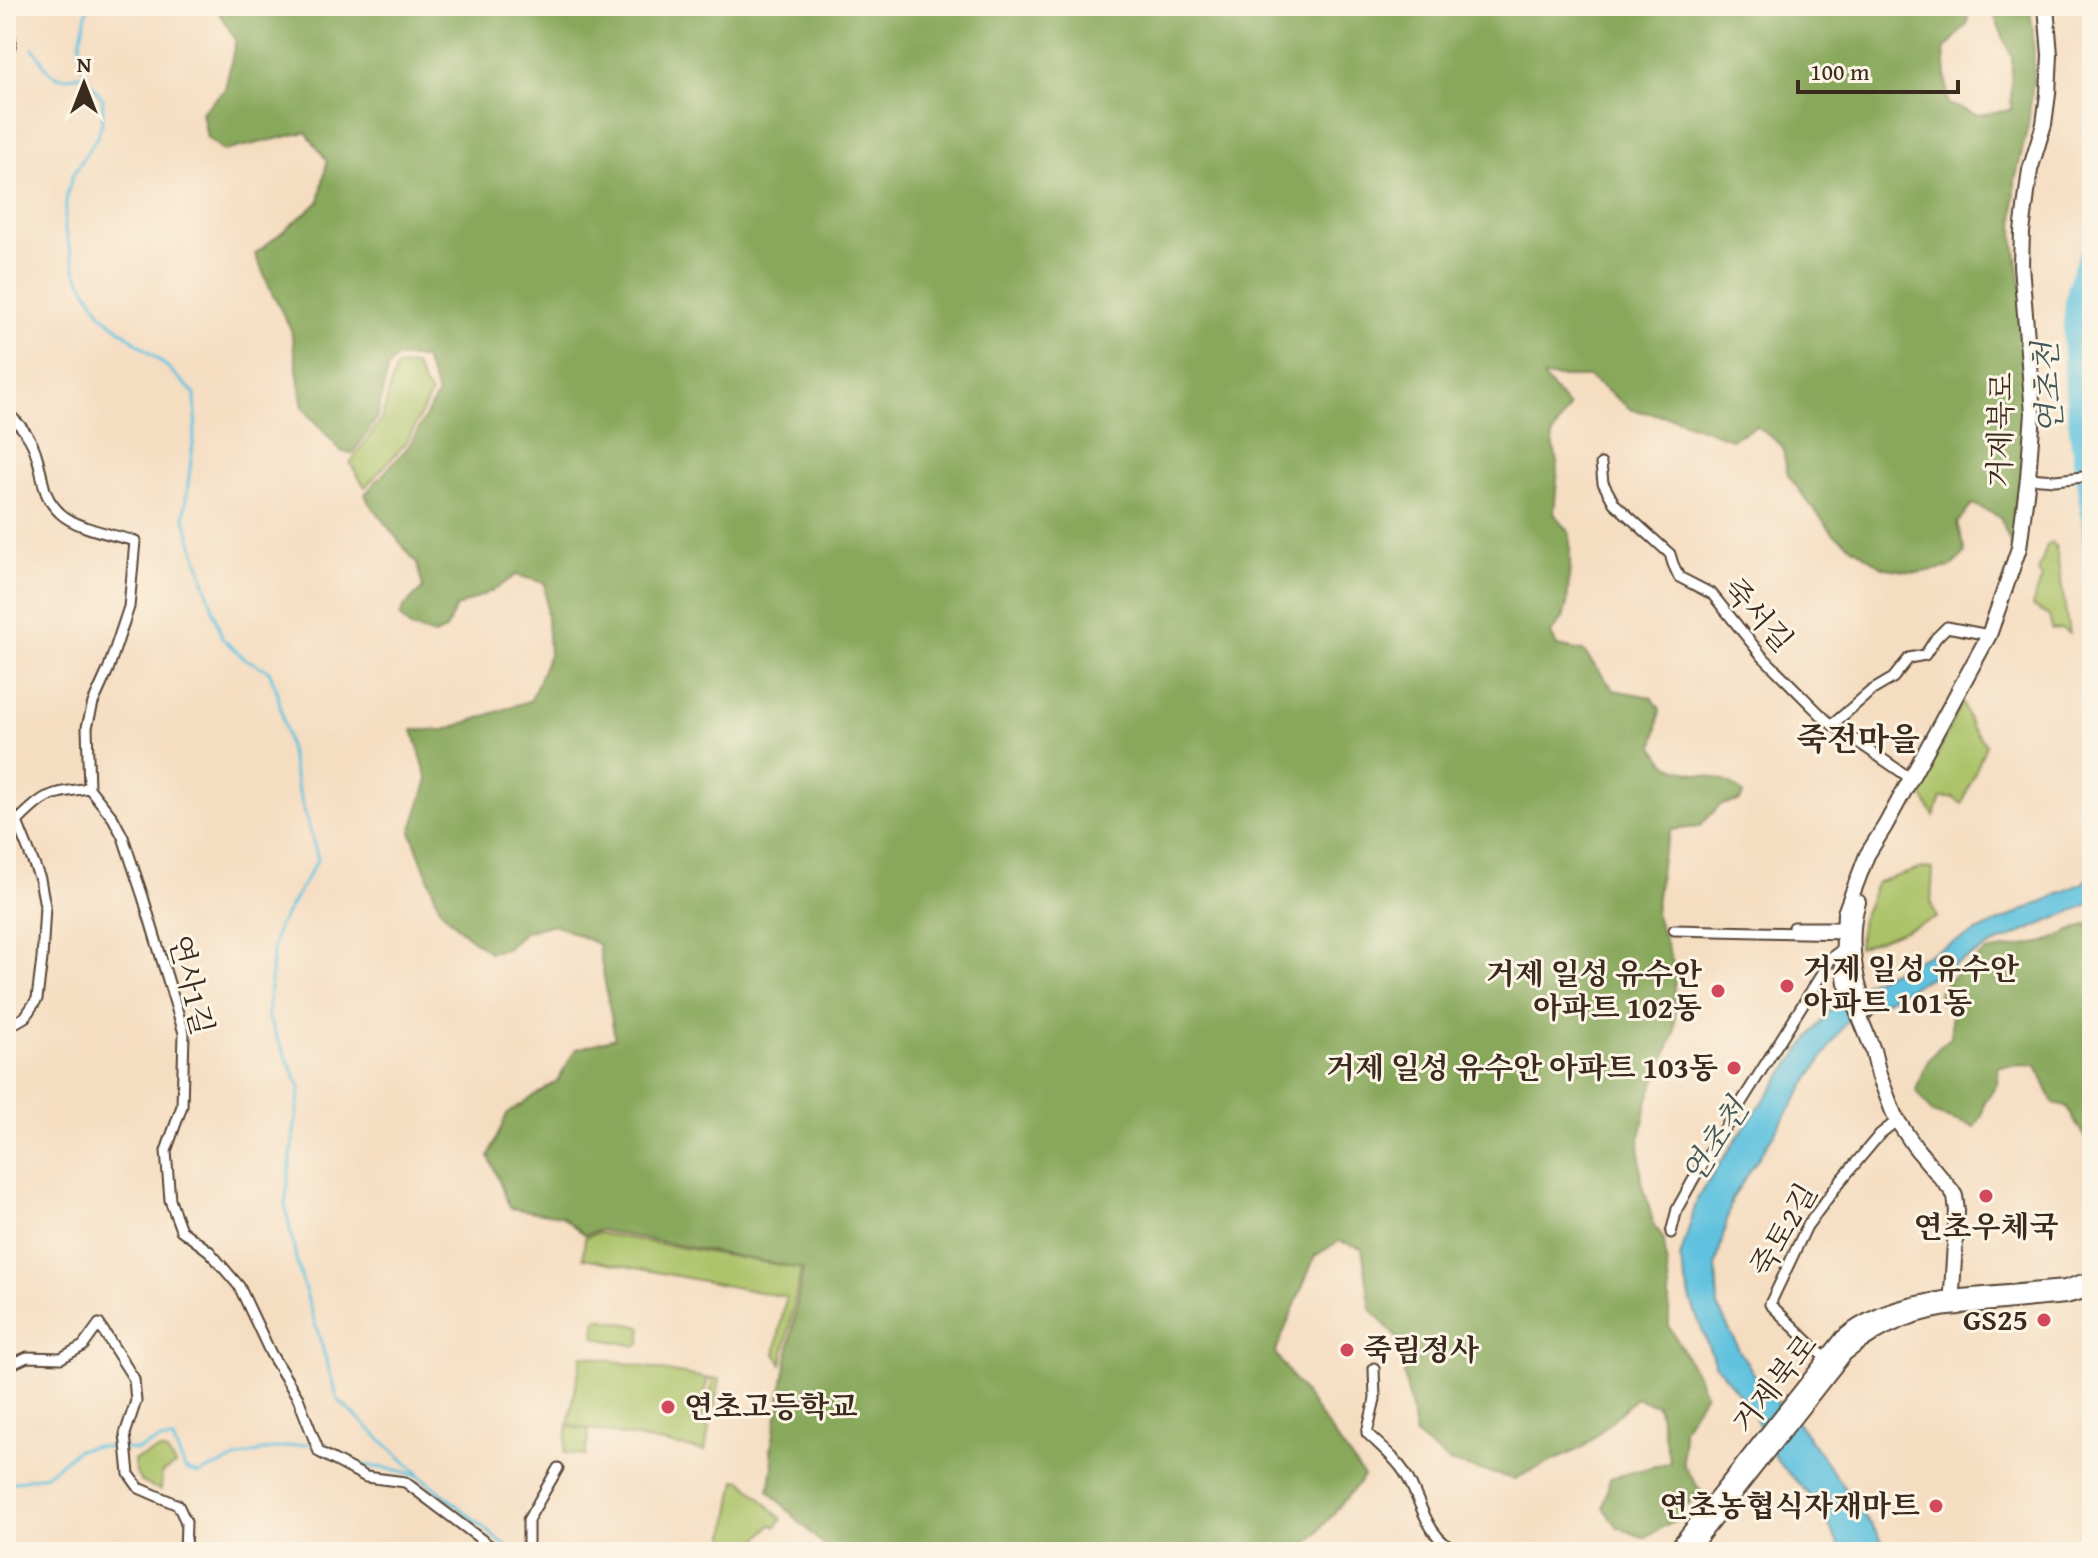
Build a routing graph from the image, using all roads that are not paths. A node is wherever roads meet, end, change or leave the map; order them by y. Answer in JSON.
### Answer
{"nodes":[{"id":1,"x":2046,"y":6,"type":"edge"},
{"id":2,"x":6,"y":22,"type":"edge"},
{"id":3,"x":6,"y":61,"type":"edge"},
{"id":4,"x":6,"y":412,"type":"edge"},
{"id":5,"x":6,"y":463,"type":"edge"},
{"id":6,"x":1601,"y":464,"type":"dead end"},
{"id":7,"x":2092,"y":476,"type":"edge"},
{"id":8,"x":2028,"y":478,"type":"junction"},
{"id":9,"x":6,"y":504,"type":"edge"},
{"id":10,"x":1989,"y":635,"type":"junction"},
{"id":11,"x":1832,"y":725,"type":"junction"},
{"id":12,"x":1910,"y":778,"type":"junction"},
{"id":13,"x":89,"y":788,"type":"junction"},
{"id":14,"x":6,"y":803,"type":"edge"},
{"id":15,"x":17,"y":822,"type":"junction"},
{"id":16,"x":1674,"y":928,"type":"dead end"},
{"id":17,"x":1848,"y":942,"type":"junction"},
{"id":18,"x":6,"y":1037,"type":"edge"},
{"id":19,"x":1900,"y":1119,"type":"junction"},
{"id":20,"x":1671,"y":1233,"type":"dead end"},
{"id":21,"x":2092,"y":1278,"type":"edge"},
{"id":22,"x":2092,"y":1290,"type":"edge"},
{"id":23,"x":1956,"y":1302,"type":"junction"},
{"id":24,"x":1830,"y":1362,"type":"junction"},
{"id":25,"x":6,"y":1367,"type":"edge"},
{"id":26,"x":1374,"y":1368,"type":"dead end"},
{"id":27,"x":1756,"y":1458,"type":"junction"},
{"id":28,"x":558,"y":1468,"type":"dead end"},
{"id":29,"x":185,"y":1552,"type":"edge"},
{"id":30,"x":498,"y":1552,"type":"edge"},
{"id":31,"x":528,"y":1552,"type":"edge"},
{"id":32,"x":1459,"y":1552,"type":"edge"},
{"id":33,"x":1674,"y":1552,"type":"edge"},
{"id":34,"x":1688,"y":1552,"type":"edge"}],
"edges":[{"from":1,"to":8,"type":"main road","name":"거제북로"},
{"from":2,"to":3,"type":"street"},
{"from":4,"to":13,"type":"street"},
{"from":5,"to":9,"type":"street"},
{"from":6,"to":11,"type":"street","name":"죽서길"},
{"from":7,"to":8,"type":"street"},
{"from":8,"to":10,"type":"main road","name":"거제북로"},
{"from":10,"to":11,"type":"street"},
{"from":10,"to":12,"type":"main road","name":"거제북로"},
{"from":11,"to":12,"type":"street","name":"죽서길"},
{"from":12,"to":17,"type":"main road","name":"거제북로"},
{"from":13,"to":15,"type":"street"},
{"from":13,"to":30,"type":"street","name":"연사1길"},
{"from":14,"to":15,"type":"street"},
{"from":15,"to":18,"type":"street"},
{"from":16,"to":17,"type":"street"},
{"from":17,"to":19,"type":"main road"},
{"from":17,"to":20,"type":"street"},
{"from":19,"to":23,"type":"main road"},
{"from":19,"to":24,"type":"street","name":"죽토2길"},
{"from":21,"to":23,"type":"street"},
{"from":22,"to":23,"type":"street"},
{"from":23,"to":24,"type":"main road","name":"거제북로"},
{"from":24,"to":27,"type":"main road","name":"거제북로"},
{"from":25,"to":29,"type":"street"},
{"from":26,"to":32,"type":"street"},
{"from":27,"to":33,"type":"main road","name":"거제북로"},
{"from":27,"to":34,"type":"main road","name":"거제북로"},
{"from":28,"to":31,"type":"street"}]}
